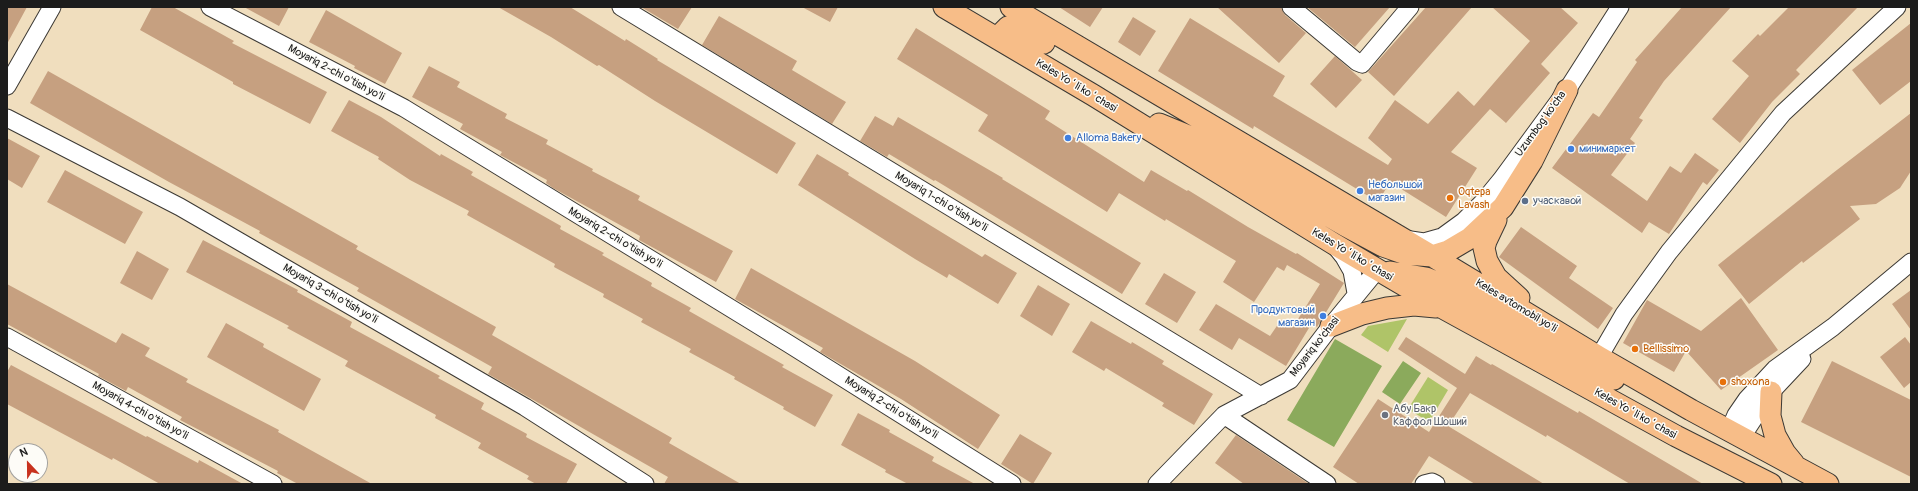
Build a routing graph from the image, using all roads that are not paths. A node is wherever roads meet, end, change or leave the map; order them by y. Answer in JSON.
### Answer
{"nodes":[{"id":1,"x":52,"y":7,"type":"edge"},
{"id":2,"x":210,"y":7,"type":"edge"},
{"id":3,"x":621,"y":7,"type":"edge"},
{"id":4,"x":944,"y":7,"type":"edge"},
{"id":5,"x":1011,"y":7,"type":"edge"},
{"id":6,"x":1290,"y":7,"type":"edge"},
{"id":7,"x":1410,"y":7,"type":"edge"},
{"id":8,"x":1620,"y":7,"type":"edge"},
{"id":9,"x":1897,"y":7,"type":"edge"},
{"id":10,"x":999,"y":39,"type":"junction"},
{"id":11,"x":7,"y":86,"type":"edge"},
{"id":12,"x":1566,"y":90,"type":"junction"},
{"id":13,"x":1092,"y":95,"type":"junction"},
{"id":14,"x":1162,"y":98,"type":"junction"},
{"id":15,"x":7,"y":118,"type":"edge"},
{"id":16,"x":1503,"y":207,"type":"junction"},
{"id":17,"x":1450,"y":232,"type":"junction"},
{"id":18,"x":1396,"y":243,"type":"junction"},
{"id":19,"x":1334,"y":244,"type":"junction"},
{"id":20,"x":1432,"y":256,"type":"junction"},
{"id":21,"x":1911,"y":262,"type":"edge"},
{"id":22,"x":1377,"y":270,"type":"junction"},
{"id":23,"x":1426,"y":278,"type":"junction"},
{"id":24,"x":1356,"y":293,"type":"junction"},
{"id":25,"x":1441,"y":307,"type":"junction"},
{"id":26,"x":1330,"y":326,"type":"junction"},
{"id":27,"x":1833,"y":327,"type":"junction"},
{"id":28,"x":1557,"y":331,"type":"junction"},
{"id":29,"x":7,"y":337,"type":"edge"},
{"id":30,"x":1599,"y":357,"type":"junction"},
{"id":31,"x":1772,"y":392,"type":"junction"},
{"id":32,"x":1261,"y":396,"type":"junction"},
{"id":33,"x":1691,"y":410,"type":"junction"},
{"id":34,"x":1224,"y":415,"type":"junction"},
{"id":35,"x":1735,"y":434,"type":"junction"},
{"id":36,"x":1723,"y":460,"type":"junction"},
{"id":37,"x":1798,"y":469,"type":"junction"},
{"id":38,"x":273,"y":484,"type":"edge"},
{"id":39,"x":645,"y":484,"type":"edge"},
{"id":40,"x":1012,"y":484,"type":"edge"},
{"id":41,"x":1157,"y":484,"type":"edge"},
{"id":42,"x":1327,"y":484,"type":"edge"},
{"id":43,"x":1424,"y":484,"type":"edge"},
{"id":44,"x":1436,"y":484,"type":"edge"},
{"id":45,"x":1771,"y":484,"type":"edge"},
{"id":46,"x":1828,"y":484,"type":"edge"}],
"edges":[{"from":1,"to":11,"type":"street"},
{"from":2,"to":40,"type":"street","name":"Moyariq 2-chi o'tish yo'li"},
{"from":3,"to":32,"type":"street","name":"Moyariq 1-chi o'tish yo'li"},
{"from":4,"to":10,"type":"main road","name":"Keles Yoʻli koʻchasi"},
{"from":5,"to":14,"type":"main road"},
{"from":6,"to":7,"type":"street"},
{"from":8,"to":12,"type":"street","name":"Uzumbog' ko'cha"},
{"from":9,"to":30,"type":"street"},
{"from":10,"to":13,"type":"main road","name":"Keles Yoʻli koʻchasi"},
{"from":10,"to":14,"type":"main road"},
{"from":12,"to":16,"type":"main road"},
{"from":12,"to":17,"type":"street","name":"Uzumbog' ko'cha"},
{"from":13,"to":18,"type":"main road"},
{"from":13,"to":19,"type":"main road","name":"Keles Yoʻli koʻchasi"},
{"from":14,"to":18,"type":"main road"},
{"from":15,"to":39,"type":"street","name":"Moyariq 3-chi o'tish yo'li"},
{"from":16,"to":20,"type":"main road"},
{"from":16,"to":28,"type":"main road"},
{"from":17,"to":18,"type":"street","name":"Uzumbog' ko'cha"},
{"from":17,"to":20,"type":"street","name":"Uzumbog' ko'cha"},
{"from":18,"to":20,"type":"main road"},
{"from":18,"to":22,"type":"main road"},
{"from":19,"to":22,"type":"main road","name":"Keles Yoʻli koʻchasi"},
{"from":19,"to":24,"type":"street"},
{"from":20,"to":23,"type":"main road","name":"Uzumbog' ko'cha"},
{"from":20,"to":28,"type":"main road","name":"Keles avtomobil yo'li"},
{"from":21,"to":27,"type":"street"},
{"from":22,"to":23,"type":"main road"},
{"from":22,"to":24,"type":"street","name":"Moyariq ko'chasi"},
{"from":22,"to":25,"type":"main road","name":"Keles Yoʻli koʻchasi"},
{"from":23,"to":25,"type":"main road"},
{"from":23,"to":33,"type":"main road"},
{"from":24,"to":26,"type":"street","name":"Moyariq ko'chasi"},
{"from":25,"to":26,"type":"main road"},
{"from":25,"to":36,"type":"main road","name":"Keles Yoʻli koʻchasi"},
{"from":26,"to":32,"type":"street","name":"Moyariq ko'chasi"},
{"from":27,"to":31,"type":"street"},
{"from":27,"to":35,"type":"street"},
{"from":28,"to":30,"type":"main road","name":"Keles avtomobil yo'li"},
{"from":29,"to":38,"type":"street","name":"Moyariq 4-chi o'tish yo'li"},
{"from":30,"to":33,"type":"main road"},
{"from":31,"to":35,"type":"street"},
{"from":31,"to":37,"type":"main road"},
{"from":32,"to":34,"type":"street","name":"Moyariq ko'chasi"},
{"from":33,"to":35,"type":"main road"},
{"from":34,"to":41,"type":"street","name":"Moyariq ko'chasi"},
{"from":34,"to":42,"type":"street"},
{"from":35,"to":36,"type":"main road"},
{"from":35,"to":37,"type":"main road"},
{"from":36,"to":45,"type":"main road","name":"Keles Yoʻli koʻchasi"},
{"from":37,"to":46,"type":"main road"},
{"from":43,"to":44,"type":"street"}]}
